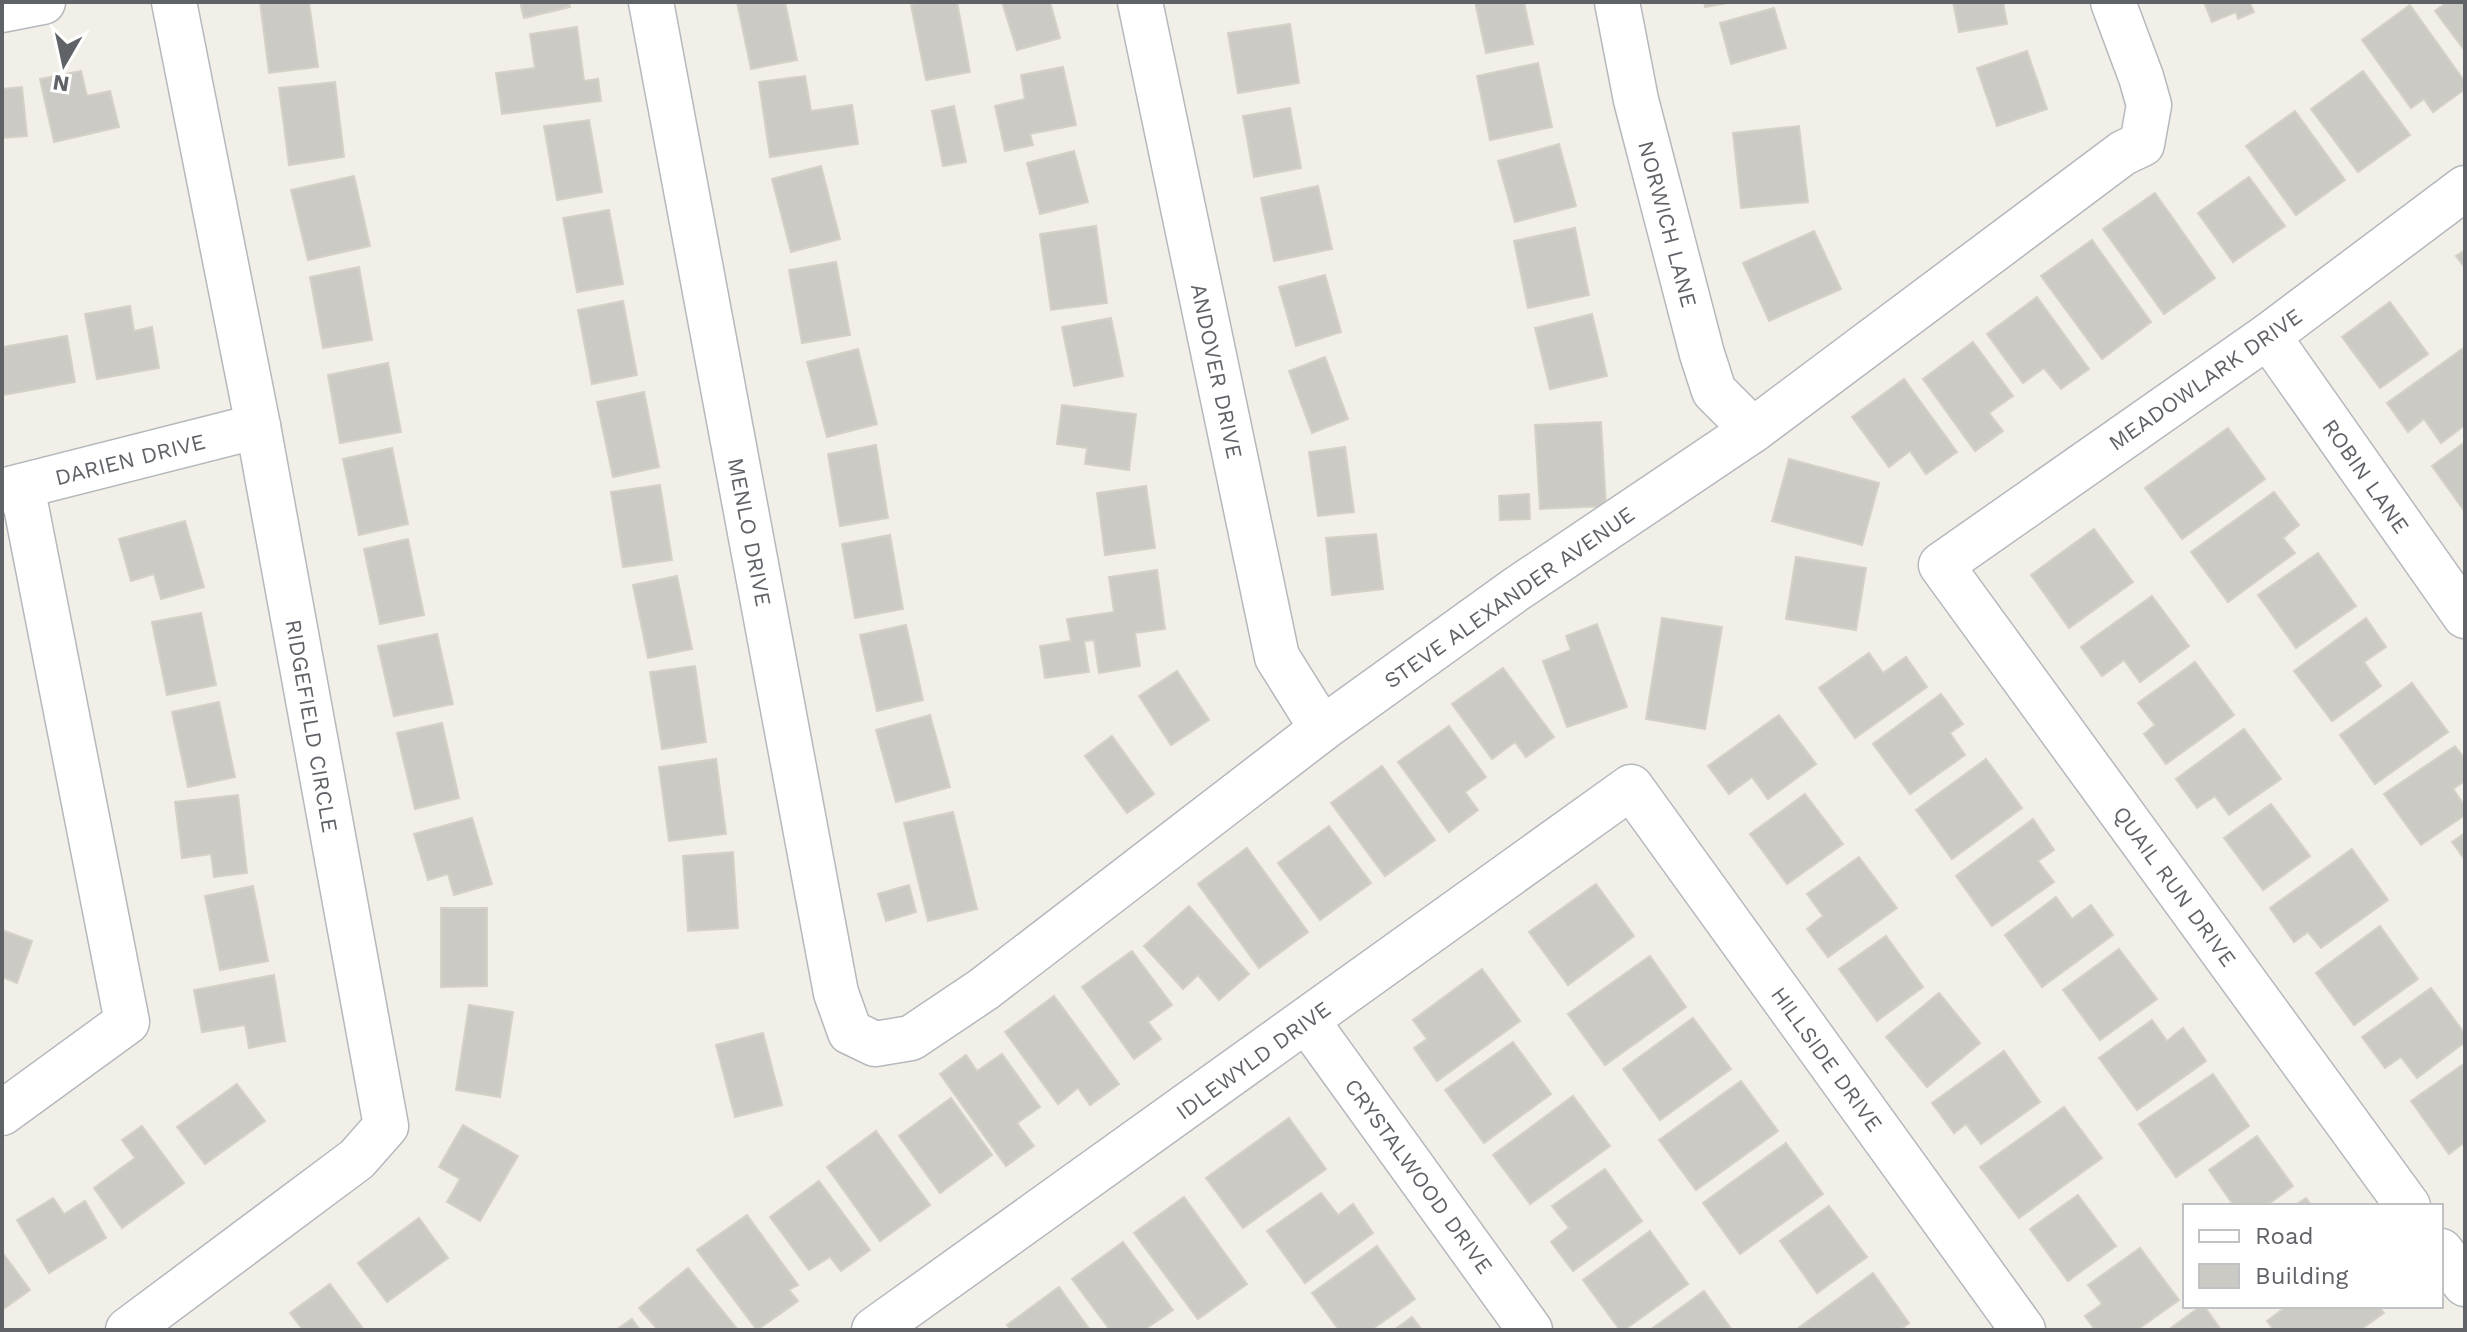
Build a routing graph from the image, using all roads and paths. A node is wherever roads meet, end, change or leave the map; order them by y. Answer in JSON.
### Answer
{"nodes":[{"id":1,"x":43,"y":2,"type":"edge"},
{"id":2,"x":174,"y":2,"type":"edge"},
{"id":3,"x":651,"y":2,"type":"edge"},
{"id":4,"x":1140,"y":2,"type":"edge"},
{"id":5,"x":1617,"y":2,"type":"edge"},
{"id":6,"x":2113,"y":2,"type":"edge"},
{"id":7,"x":2,"y":10,"type":"edge"},
{"id":8,"x":2465,"y":188,"type":"edge"},
{"id":9,"x":2268,"y":336,"type":"junction"},
{"id":10,"x":258,"y":426,"type":"junction"},
{"id":11,"x":1753,"y":430,"type":"junction"},
{"id":12,"x":12,"y":488,"type":"edge"},
{"id":13,"x":1941,"y":565,"type":"joint"},
{"id":14,"x":2465,"y":616,"type":"edge"},
{"id":15,"x":1322,"y":729,"type":"junction"},
{"id":16,"x":1631,"y":787,"type":"joint"},
{"id":17,"x":1307,"y":1021,"type":"junction"},
{"id":18,"x":875,"y":1044,"type":"joint"},
{"id":19,"x":2,"y":1113,"type":"edge"},
{"id":20,"x":2407,"y":1204,"type":"edge"},
{"id":21,"x":2443,"y":1254,"type":"edge"},
{"id":22,"x":2465,"y":1284,"type":"edge"},
{"id":23,"x":128,"y":1330,"type":"edge"},
{"id":24,"x":874,"y":1330,"type":"edge"},
{"id":25,"x":1530,"y":1330,"type":"edge"},
{"id":26,"x":2023,"y":1330,"type":"edge"}],
"edges":[{"from":1,"to":7,"type":"street"},
{"from":2,"to":10,"type":"street","name":"RIDGEFIELD CIRCLE"},
{"from":3,"to":18,"type":"street","name":"MENLO DRIVE"},
{"from":4,"to":15,"type":"street","name":"ANDOVER DRIVE"},
{"from":5,"to":11,"type":"street","name":"NORWICH LANE"},
{"from":6,"to":11,"type":"street","name":"STEVE ALEXANDER AVENUE"},
{"from":8,"to":9,"type":"street","name":"MEADOWLARK DRIVE"},
{"from":9,"to":13,"type":"street","name":"MEADOWLARK DRIVE"},
{"from":9,"to":14,"type":"street","name":"ROBIN LANE"},
{"from":10,"to":12,"type":"street","name":"DARIEN DRIVE"},
{"from":10,"to":23,"type":"street","name":"RIDGEFIELD CIRCLE"},
{"from":11,"to":15,"type":"street","name":"STEVE ALEXANDER AVENUE"},
{"from":12,"to":19,"type":"street"},
{"from":13,"to":20,"type":"street","name":"QUAIL RUN DRIVE"},
{"from":15,"to":18,"type":"street","name":"STEVE ALEXANDER AVENUE"},
{"from":16,"to":17,"type":"street","name":"IDLEWYLD DRIVE"},
{"from":16,"to":26,"type":"street","name":"HILLSIDE DRIVE"},
{"from":17,"to":24,"type":"street","name":"IDLEWYLD DRIVE"},
{"from":17,"to":25,"type":"street","name":"CRYSTALWOOD DRIVE"},
{"from":21,"to":22,"type":"street"}]}
